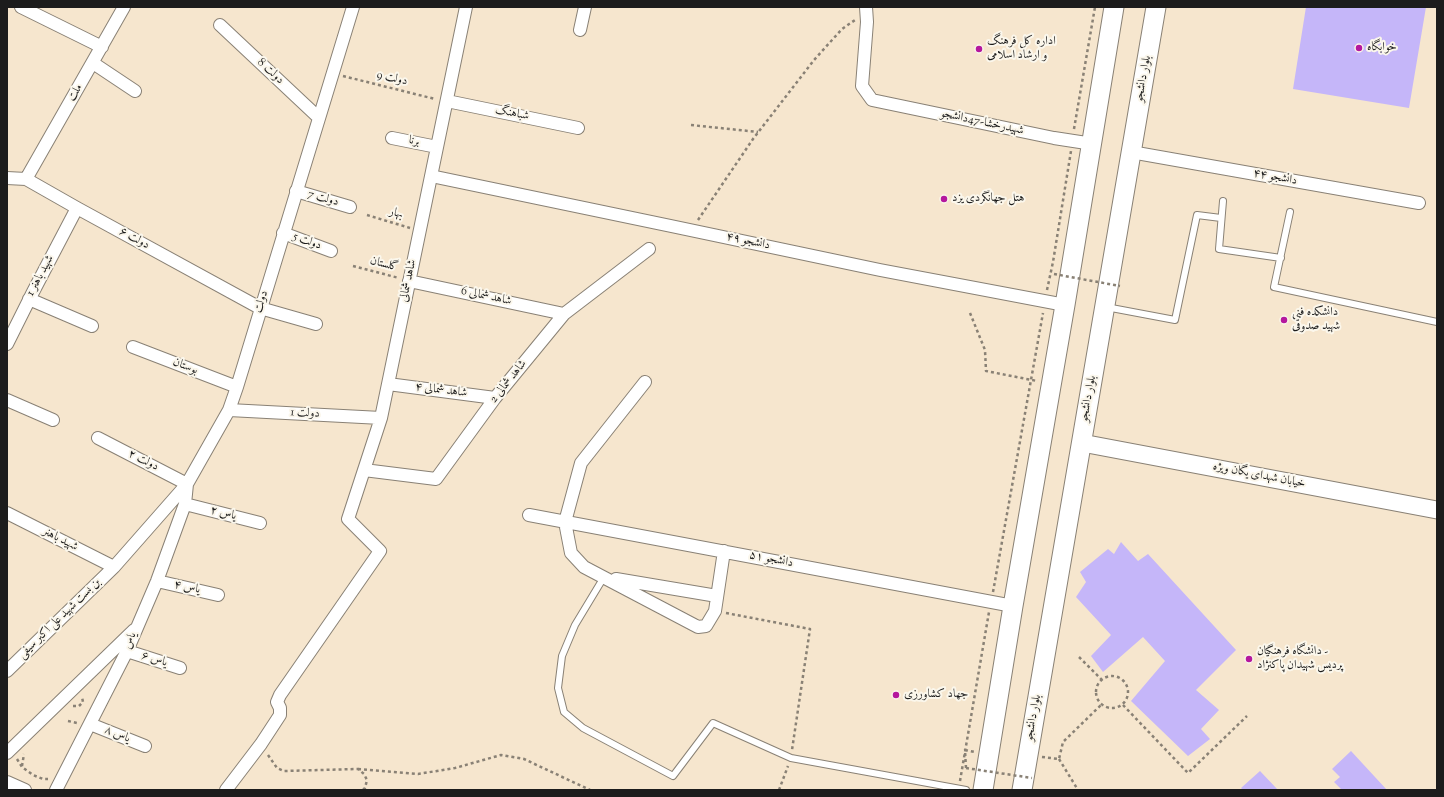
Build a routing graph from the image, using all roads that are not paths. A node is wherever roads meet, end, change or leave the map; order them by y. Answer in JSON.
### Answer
{"nodes":[{"id":1,"x":21,"y":7,"type":"edge"},
{"id":2,"x":124,"y":7,"type":"edge"},
{"id":3,"x":353,"y":7,"type":"edge"},
{"id":4,"x":466,"y":7,"type":"edge"},
{"id":5,"x":585,"y":7,"type":"edge"},
{"id":6,"x":1114,"y":7,"type":"edge"},
{"id":7,"x":1156,"y":7,"type":"edge"},
{"id":8,"x":867,"y":9,"type":"edge"},
{"id":9,"x":220,"y":25,"type":"dead end"},
{"id":10,"x":580,"y":30,"type":"dead end"},
{"id":11,"x":102,"y":46,"type":"junction"},
{"id":12,"x":93,"y":62,"type":"junction"},
{"id":13,"x":135,"y":91,"type":"dead end"},
{"id":14,"x":447,"y":101,"type":"junction"},
{"id":15,"x":319,"y":118,"type":"junction"},
{"id":16,"x":578,"y":128,"type":"dead end"},
{"id":17,"x":392,"y":138,"type":"dead end"},
{"id":18,"x":1092,"y":144,"type":"junction"},
{"id":19,"x":437,"y":147,"type":"junction"},
{"id":20,"x":1131,"y":152,"type":"junction"},
{"id":21,"x":431,"y":176,"type":"junction"},
{"id":22,"x":7,"y":178,"type":"edge"},
{"id":23,"x":26,"y":179,"type":"junction"},
{"id":24,"x":296,"y":191,"type":"junction"},
{"id":25,"x":1223,"y":201,"type":"dead end"},
{"id":26,"x":1419,"y":203,"type":"dead end"},
{"id":27,"x":350,"y":207,"type":"dead end"},
{"id":28,"x":77,"y":208,"type":"junction"},
{"id":29,"x":1290,"y":212,"type":"dead end"},
{"id":30,"x":1221,"y":218,"type":"junction"},
{"id":31,"x":283,"y":233,"type":"junction"},
{"id":32,"x":650,"y":249,"type":"dead end"},
{"id":33,"x":331,"y":251,"type":"dead end"},
{"id":34,"x":1281,"y":258,"type":"junction"},
{"id":35,"x":409,"y":281,"type":"junction"},
{"id":36,"x":29,"y":299,"type":"junction"},
{"id":37,"x":1066,"y":305,"type":"junction"},
{"id":38,"x":1105,"y":306,"type":"junction"},
{"id":39,"x":260,"y":308,"type":"junction"},
{"id":40,"x":564,"y":314,"type":"junction"},
{"id":41,"x":1437,"y":322,"type":"edge"},
{"id":42,"x":316,"y":324,"type":"dead end"},
{"id":43,"x":92,"y":326,"type":"dead end"},
{"id":44,"x":7,"y":344,"type":"edge"},
{"id":45,"x":133,"y":347,"type":"dead end"},
{"id":46,"x":645,"y":382,"type":"dead end"},
{"id":47,"x":388,"y":384,"type":"junction"},
{"id":48,"x":237,"y":387,"type":"junction"},
{"id":49,"x":495,"y":398,"type":"junction"},
{"id":50,"x":7,"y":400,"type":"edge"},
{"id":51,"x":229,"y":410,"type":"junction"},
{"id":52,"x":381,"y":418,"type":"junction"},
{"id":53,"x":53,"y":420,"type":"dead end"},
{"id":54,"x":98,"y":438,"type":"dead end"},
{"id":55,"x":1082,"y":443,"type":"junction"},
{"id":56,"x":364,"y":470,"type":"junction"},
{"id":57,"x":187,"y":484,"type":"junction"},
{"id":58,"x":186,"y":504,"type":"junction"},
{"id":59,"x":1437,"y":510,"type":"edge"},
{"id":60,"x":7,"y":513,"type":"edge"},
{"id":61,"x":529,"y":515,"type":"dead end"},
{"id":62,"x":565,"y":522,"type":"junction"},
{"id":63,"x":260,"y":523,"type":"dead end"},
{"id":64,"x":724,"y":551,"type":"junction"},
{"id":65,"x":114,"y":567,"type":"junction"},
{"id":66,"x":604,"y":577,"type":"junction"},
{"id":67,"x":157,"y":581,"type":"junction"},
{"id":68,"x":218,"y":595,"type":"dead end"},
{"id":69,"x":717,"y":596,"type":"junction"},
{"id":70,"x":1013,"y":606,"type":"junction"},
{"id":71,"x":136,"y":628,"type":"junction"},
{"id":72,"x":128,"y":651,"type":"junction"},
{"id":73,"x":180,"y":668,"type":"dead end"},
{"id":74,"x":7,"y":671,"type":"edge"},
{"id":75,"x":85,"y":726,"type":"junction"},
{"id":76,"x":145,"y":746,"type":"dead end"},
{"id":77,"x":12,"y":755,"type":"edge"},
{"id":78,"x":7,"y":782,"type":"edge"},
{"id":79,"x":1027,"y":784,"type":"edge"},
{"id":80,"x":25,"y":790,"type":"edge"},
{"id":81,"x":56,"y":790,"type":"edge"},
{"id":82,"x":226,"y":790,"type":"edge"},
{"id":83,"x":966,"y":790,"type":"edge"},
{"id":84,"x":983,"y":790,"type":"edge"}],
"edges":[{"from":1,"to":11,"type":"street"},
{"from":2,"to":11,"type":"street","name":"ملت"},
{"from":3,"to":15,"type":"street","name":"دولت"},
{"from":4,"to":14,"type":"street","name":"شاهد شمالی"},
{"from":5,"to":10,"type":"street"},
{"from":6,"to":18,"type":"main road"},
{"from":7,"to":20,"type":"main road","name":"بلوار دانشجو"},
{"from":8,"to":18,"type":"street","name":"شهیدرخشا-47دانشجو"},
{"from":9,"to":15,"type":"street","name":"دولت 8"},
{"from":11,"to":12,"type":"street","name":"ملت"},
{"from":12,"to":13,"type":"street"},
{"from":12,"to":23,"type":"street","name":"ملت"},
{"from":14,"to":16,"type":"street","name":"شباهنگ"},
{"from":14,"to":19,"type":"street","name":"شاهد شمالی"},
{"from":15,"to":24,"type":"street","name":"دولت"},
{"from":17,"to":19,"type":"street","name":"برنا"},
{"from":18,"to":37,"type":"main road"},
{"from":19,"to":21,"type":"street","name":"شاهد شمالی"},
{"from":20,"to":26,"type":"street","name":"دانشجو ۴۴"},
{"from":20,"to":38,"type":"main road","name":"بلوار دانشجو"},
{"from":21,"to":35,"type":"street","name":"شاهد شمالی"},
{"from":21,"to":37,"type":"street","name":"دانشجو ۴۹"},
{"from":22,"to":23,"type":"street","name":"دولت ۶"},
{"from":23,"to":28,"type":"street","name":"دولت ۶"},
{"from":24,"to":27,"type":"street","name":"دولت 7"},
{"from":24,"to":31,"type":"street","name":"دولت"},
{"from":25,"to":30,"type":"lane"},
{"from":28,"to":36,"type":"street","name":"شهید باهنر 1"},
{"from":28,"to":39,"type":"street","name":"دولت ۶"},
{"from":29,"to":34,"type":"lane"},
{"from":30,"to":34,"type":"lane"},
{"from":30,"to":38,"type":"lane"},
{"from":31,"to":33,"type":"street","name":"دولت 5"},
{"from":31,"to":39,"type":"street","name":"دولت"},
{"from":32,"to":40,"type":"street","name":"شاهد شمالی 2"},
{"from":34,"to":41,"type":"lane"},
{"from":35,"to":40,"type":"street","name":"شاهد شمالی 6"},
{"from":35,"to":47,"type":"street","name":"شاهد شمالی"},
{"from":36,"to":43,"type":"street"},
{"from":36,"to":44,"type":"street","name":"شهید باهنر 1"},
{"from":37,"to":70,"type":"main road"},
{"from":38,"to":55,"type":"main road","name":"بلوار دانشجو"},
{"from":39,"to":42,"type":"street","name":"دولت ۶"},
{"from":39,"to":48,"type":"street","name":"دولت"},
{"from":40,"to":49,"type":"street","name":"شاهد شمالی 2"},
{"from":45,"to":48,"type":"street","name":"بوستان"},
{"from":46,"to":62,"type":"street"},
{"from":47,"to":49,"type":"street","name":"شاهد شمالی ۴"},
{"from":47,"to":52,"type":"street","name":"شاهد شمالی"},
{"from":48,"to":51,"type":"street","name":"دولت"},
{"from":49,"to":56,"type":"street","name":"شاهد شمالی 2"},
{"from":50,"to":53,"type":"street"},
{"from":51,"to":52,"type":"street","name":"دولت 1"},
{"from":51,"to":57,"type":"street","name":"دولت"},
{"from":52,"to":56,"type":"street","name":"شاهد شمالی"},
{"from":54,"to":57,"type":"street","name":"دولت ۲"},
{"from":55,"to":59,"type":"street","name":"خیابان شهدای یگان ویژه"},
{"from":55,"to":79,"type":"main road","name":"بلوار دانشجو"},
{"from":56,"to":82,"type":"street","name":"شاهد شمالی"},
{"from":57,"to":58,"type":"street","name":"یاس"},
{"from":57,"to":65,"type":"street","name":"دولت"},
{"from":58,"to":63,"type":"street","name":"یاس ۲"},
{"from":58,"to":67,"type":"street","name":"یاس"},
{"from":60,"to":65,"type":"street","name":"شهید باهنر"},
{"from":61,"to":62,"type":"street","name":"دانشجو ۵۱"},
{"from":62,"to":64,"type":"street","name":"دانشجو ۵۱"},
{"from":62,"to":66,"type":"street"},
{"from":64,"to":69,"type":"street"},
{"from":64,"to":70,"type":"street","name":"دانشجو ۵۱"},
{"from":65,"to":74,"type":"street","name":"بن بست شهید علی اکبر سیفی"},
{"from":66,"to":69,"type":"street"},
{"from":66,"to":69,"type":"street"},
{"from":66,"to":83,"type":"lane"},
{"from":67,"to":68,"type":"street","name":"یاس ۴"},
{"from":67,"to":71,"type":"street","name":"یاس"},
{"from":70,"to":84,"type":"main road"},
{"from":71,"to":72,"type":"street","name":"یاس"},
{"from":71,"to":77,"type":"street"},
{"from":72,"to":73,"type":"street","name":"یاس ۶"},
{"from":72,"to":75,"type":"street","name":"یاس"},
{"from":75,"to":76,"type":"street","name":"یاس ۸"},
{"from":75,"to":81,"type":"street","name":"یاس"},
{"from":78,"to":80,"type":"street"}]}
